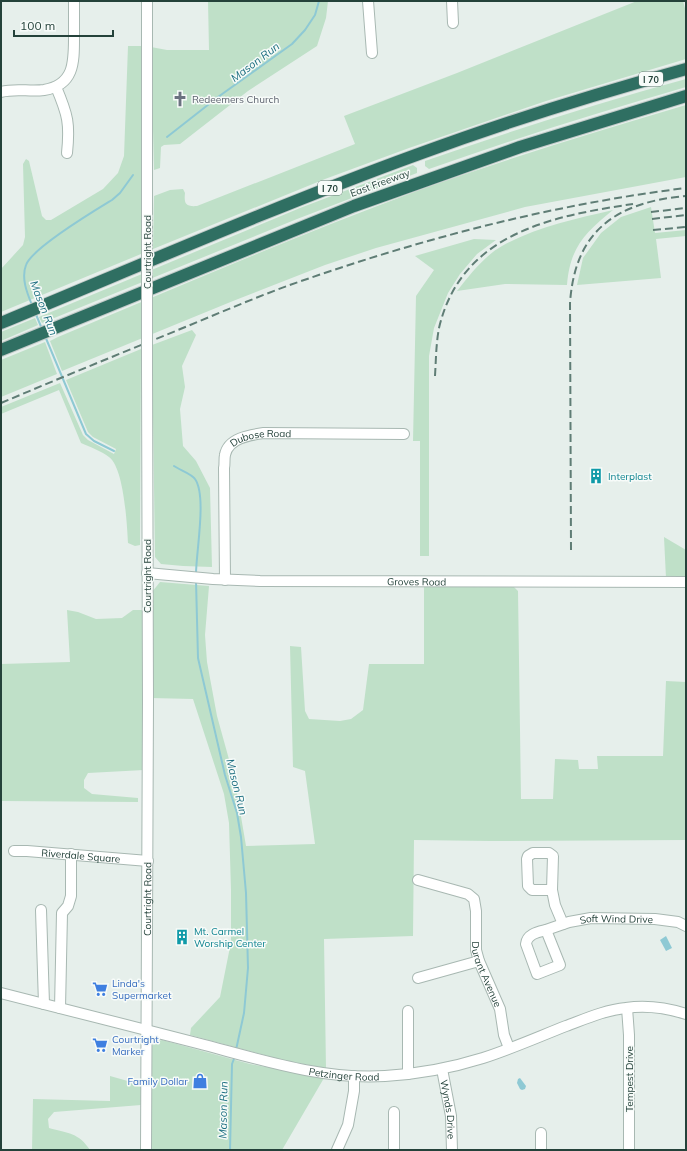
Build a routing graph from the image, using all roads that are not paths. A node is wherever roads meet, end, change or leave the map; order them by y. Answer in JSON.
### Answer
{"nodes":[{"id":1,"x":74,"y":1,"type":"edge"},
{"id":2,"x":147,"y":1,"type":"edge"},
{"id":3,"x":368,"y":1,"type":"edge"},
{"id":4,"x":452,"y":1,"type":"edge"},
{"id":5,"x":453,"y":23,"type":"dead end"},
{"id":6,"x":372,"y":53,"type":"dead end"},
{"id":7,"x":686,"y":69,"type":"edge"},
{"id":8,"x":56,"y":87,"type":"junction"},
{"id":9,"x":1,"y":92,"type":"edge"},
{"id":10,"x":686,"y":96,"type":"edge"},
{"id":11,"x":67,"y":154,"type":"dead end"},
{"id":12,"x":1,"y":323,"type":"edge"},
{"id":13,"x":1,"y":350,"type":"edge"},
{"id":14,"x":404,"y":434,"type":"dead end"},
{"id":15,"x":147,"y":573,"type":"junction"},
{"id":16,"x":225,"y":580,"type":"junction"},
{"id":17,"x":686,"y":582,"type":"edge"},
{"id":18,"x":14,"y":851,"type":"dead end"},
{"id":19,"x":71,"y":854,"type":"junction"},
{"id":20,"x":148,"y":861,"type":"junction"},
{"id":21,"x":418,"y":880,"type":"dead end"},
{"id":22,"x":552,"y":890,"type":"dead end"},
{"id":23,"x":41,"y":910,"type":"dead end"},
{"id":24,"x":563,"y":924,"type":"junction"},
{"id":25,"x":686,"y":926,"type":"edge"},
{"id":26,"x":546,"y":930,"type":"dead end"},
{"id":27,"x":479,"y":961,"type":"junction"},
{"id":28,"x":418,"y":978,"type":"dead end"},
{"id":29,"x":1,"y":993,"type":"edge"},
{"id":30,"x":44,"y":1004,"type":"junction"},
{"id":31,"x":60,"y":1008,"type":"junction"},
{"id":32,"x":627,"y":1008,"type":"junction"},
{"id":33,"x":408,"y":1011,"type":"dead end"},
{"id":34,"x":686,"y":1014,"type":"edge"},
{"id":35,"x":147,"y":1030,"type":"junction"},
{"id":36,"x":509,"y":1048,"type":"junction"},
{"id":37,"x":442,"y":1068,"type":"junction"},
{"id":38,"x":408,"y":1074,"type":"junction"},
{"id":39,"x":354,"y":1076,"type":"junction"},
{"id":40,"x":394,"y":1112,"type":"dead end"},
{"id":41,"x":541,"y":1133,"type":"dead end"},
{"id":42,"x":146,"y":1150,"type":"edge"},
{"id":43,"x":337,"y":1150,"type":"edge"},
{"id":44,"x":394,"y":1150,"type":"edge"},
{"id":45,"x":452,"y":1150,"type":"edge"},
{"id":46,"x":541,"y":1150,"type":"edge"},
{"id":47,"x":629,"y":1150,"type":"edge"}],
"edges":[{"from":1,"to":8,"type":"street"},
{"from":2,"to":15,"type":"street","name":"Courtright Road","bridge":true},
{"from":3,"to":6,"type":"street"},
{"from":4,"to":5,"type":"street"},
{"from":7,"to":12,"type":"highway","name":"East Freeway","number":"I 70"},
{"from":8,"to":9,"type":"street"},
{"from":8,"to":11,"type":"street"},
{"from":10,"to":13,"type":"highway","name":"East Freeway","number":"I 70"},
{"from":14,"to":16,"type":"street","name":"Dubose Road"},
{"from":15,"to":16,"type":"street","name":"Groves Road"},
{"from":15,"to":20,"type":"street","name":"Courtright Road"},
{"from":16,"to":17,"type":"street","name":"Groves Road"},
{"from":18,"to":19,"type":"street","name":"Riverdale Square"},
{"from":19,"to":20,"type":"street","name":"Riverdale Square"},
{"from":19,"to":31,"type":"street"},
{"from":20,"to":35,"type":"street","name":"Courtright Road"},
{"from":21,"to":27,"type":"street","name":"Durant Avenue"},
{"from":22,"to":24,"type":"street"},
{"from":23,"to":30,"type":"street"},
{"from":24,"to":25,"type":"street","name":"Soft Wind Drive"},
{"from":24,"to":26,"type":"street","name":"Soft Wind Drive"},
{"from":27,"to":28,"type":"street"},
{"from":27,"to":36,"type":"street","name":"Durant Avenue"},
{"from":29,"to":30,"type":"street","name":"Petzinger Road"},
{"from":30,"to":31,"type":"street","name":"Petzinger Road"},
{"from":31,"to":35,"type":"street","name":"Petzinger Road"},
{"from":32,"to":34,"type":"street","name":"Petzinger Road"},
{"from":32,"to":36,"type":"street","name":"Petzinger Road"},
{"from":32,"to":47,"type":"street","name":"Tempest Drive"},
{"from":33,"to":38,"type":"street"},
{"from":35,"to":39,"type":"street","name":"Petzinger Road"},
{"from":35,"to":42,"type":"street","name":"Courtright Road"},
{"from":36,"to":37,"type":"street","name":"Petzinger Road"},
{"from":37,"to":38,"type":"street","name":"Petzinger Road"},
{"from":37,"to":45,"type":"street","name":"Wynds Drive"},
{"from":38,"to":39,"type":"street","name":"Petzinger Road"},
{"from":39,"to":43,"type":"street"},
{"from":40,"to":44,"type":"street"},
{"from":41,"to":46,"type":"street"}]}
